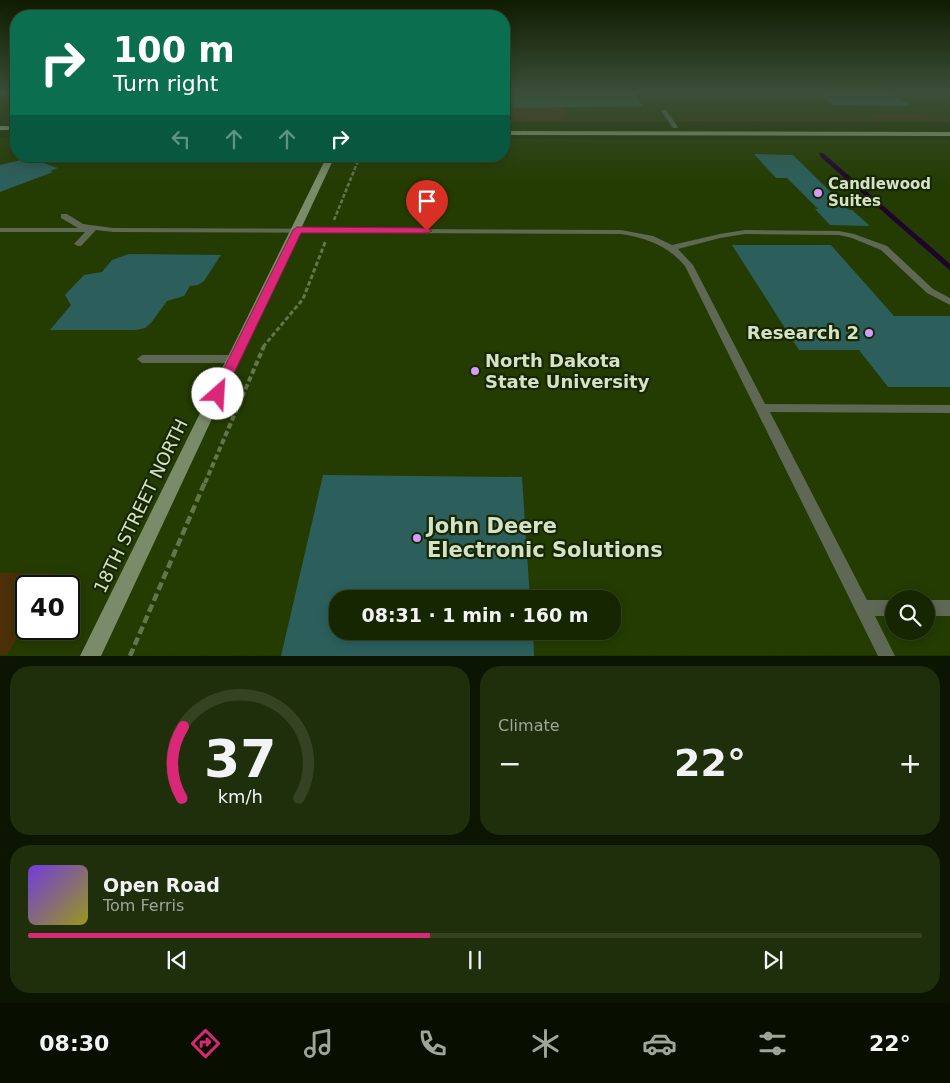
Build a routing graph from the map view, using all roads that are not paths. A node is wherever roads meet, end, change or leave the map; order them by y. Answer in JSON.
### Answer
{"nodes":[{"id":1,"x":671,"y":122,"type":"edge"},
{"id":2,"x":510,"y":126,"type":"edge"},
{"id":3,"x":675,"y":127,"type":"junction"},
{"id":4,"x":950,"y":127,"type":"edge"},
{"id":5,"x":510,"y":133,"type":"edge"},
{"id":6,"x":950,"y":134,"type":"edge"},
{"id":7,"x":328,"y":162,"type":"edge"},
{"id":8,"x":64,"y":216,"type":"dead end"},
{"id":9,"x":0,"y":230,"type":"edge"},
{"id":10,"x":92,"y":230,"type":"junction"},
{"id":11,"x":114,"y":230,"type":"junction"},
{"id":12,"x":297,"y":230,"type":"junction"},
{"id":13,"x":78,"y":244,"type":"dead end"},
{"id":14,"x":672,"y":248,"type":"junction"},
{"id":15,"x":950,"y":302,"type":"edge"},
{"id":16,"x":142,"y":359,"type":"dead end"},
{"id":17,"x":235,"y":359,"type":"junction"},
{"id":18,"x":762,"y":408,"type":"junction"},
{"id":19,"x":950,"y":409,"type":"edge"},
{"id":20,"x":863,"y":608,"type":"junction"},
{"id":21,"x":885,"y":608,"type":"edge"},
{"id":22,"x":935,"y":608,"type":"edge"},
{"id":23,"x":950,"y":608,"type":"edge"},
{"id":24,"x":90,"y":656,"type":"edge"},
{"id":25,"x":887,"y":656,"type":"edge"}],
"edges":[{"from":1,"to":3,"type":"lane"},
{"from":2,"to":3,"type":"main road"},
{"from":3,"to":4,"type":"main road"},
{"from":5,"to":6,"type":"main road"},
{"from":7,"to":12,"type":"street","name":"18TH STREET NORTH"},
{"from":8,"to":11,"type":"lane"},
{"from":9,"to":10,"type":"lane"},
{"from":10,"to":11,"type":"lane"},
{"from":10,"to":13,"type":"lane"},
{"from":11,"to":12,"type":"lane"},
{"from":12,"to":14,"type":"lane"},
{"from":12,"to":17,"type":"street","name":"18TH STREET NORTH"},
{"from":14,"to":15,"type":"lane"},
{"from":14,"to":18,"type":"lane"},
{"from":16,"to":17,"type":"lane"},
{"from":17,"to":24,"type":"street","name":"18TH STREET NORTH"},
{"from":18,"to":19,"type":"lane"},
{"from":18,"to":20,"type":"lane"},
{"from":20,"to":21,"type":"lane"},
{"from":20,"to":25,"type":"lane"},
{"from":22,"to":23,"type":"lane"}]}
